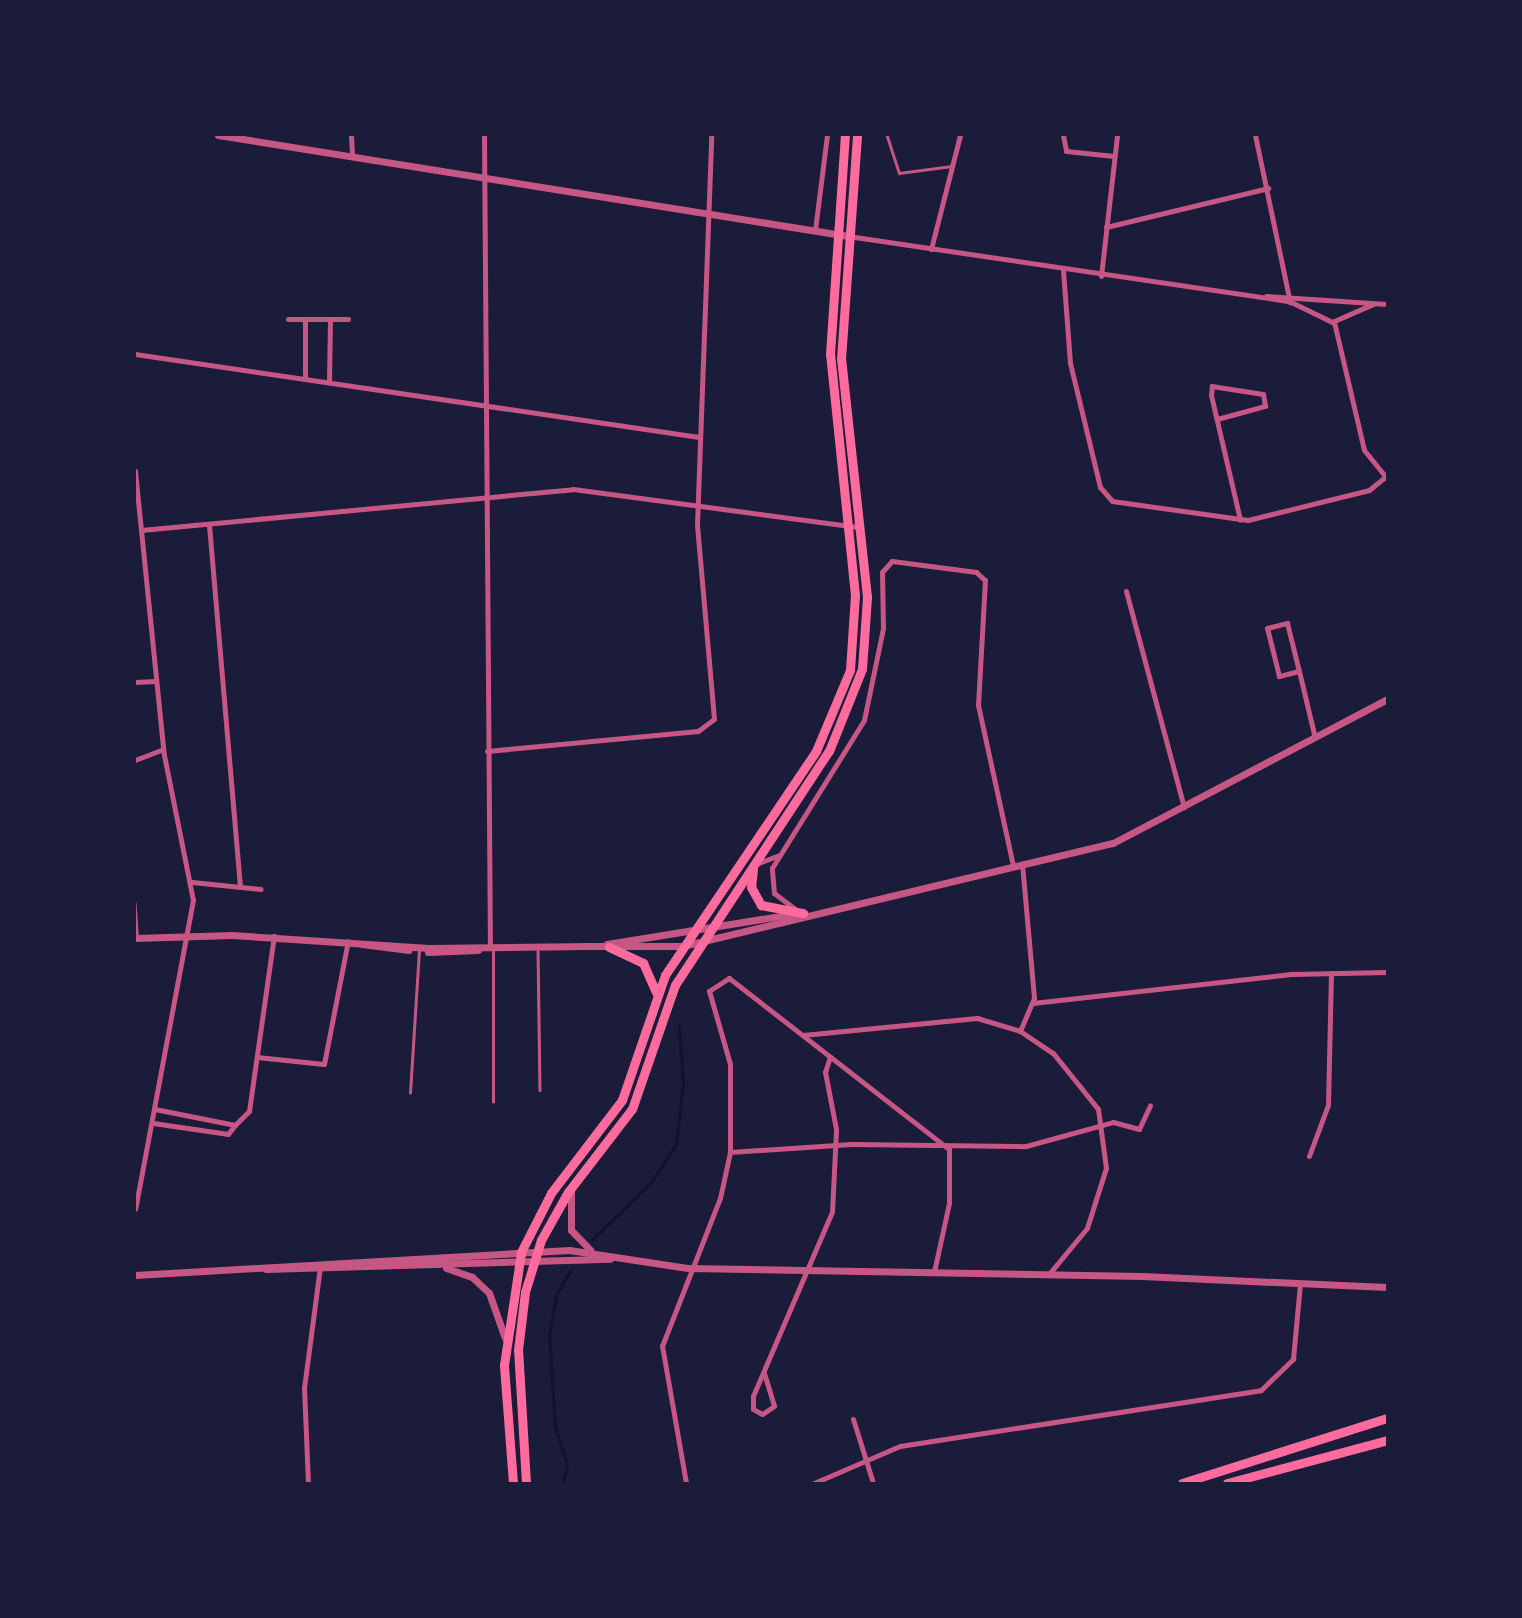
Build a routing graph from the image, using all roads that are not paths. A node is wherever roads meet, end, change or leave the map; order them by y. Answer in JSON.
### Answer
{"nodes":[{"id":1,"x":218,"y":135,"type":"edge"},
{"id":2,"x":224,"y":135,"type":"edge"},
{"id":3,"x":351,"y":135,"type":"edge"},
{"id":4,"x":484,"y":135,"type":"edge"},
{"id":5,"x":711,"y":135,"type":"edge"},
{"id":6,"x":827,"y":135,"type":"edge"},
{"id":7,"x":845,"y":135,"type":"edge"},
{"id":8,"x":857,"y":135,"type":"edge"},
{"id":9,"x":887,"y":135,"type":"edge"},
{"id":10,"x":960,"y":135,"type":"edge"},
{"id":11,"x":1063,"y":135,"type":"edge"},
{"id":12,"x":1116,"y":135,"type":"edge"},
{"id":13,"x":1255,"y":135,"type":"edge"},
{"id":14,"x":352,"y":156,"type":"junction"},
{"id":15,"x":1114,"y":156,"type":"junction"},
{"id":16,"x":952,"y":166,"type":"junction"},
{"id":17,"x":484,"y":177,"type":"junction"},
{"id":18,"x":1268,"y":188,"type":"junction"},
{"id":19,"x":711,"y":213,"type":"junction"},
{"id":20,"x":1106,"y":228,"type":"junction"},
{"id":21,"x":815,"y":230,"type":"junction"},
{"id":22,"x":836,"y":234,"type":"junction"},
{"id":23,"x":848,"y":236,"type":"junction"},
{"id":24,"x":932,"y":249,"type":"junction"},
{"id":25,"x":1063,"y":270,"type":"junction"},
{"id":26,"x":1101,"y":276,"type":"junction"},
{"id":27,"x":1290,"y":298,"type":"junction"},
{"id":28,"x":1328,"y":300,"type":"junction"},
{"id":29,"x":1337,"y":300,"type":"junction"},
{"id":30,"x":1373,"y":304,"type":"junction"},
{"id":31,"x":1387,"y":304,"type":"edge"},
{"id":32,"x":1322,"y":314,"type":"junction"},
{"id":33,"x":1343,"y":316,"type":"junction"},
{"id":34,"x":288,"y":319,"type":"dead end"},
{"id":35,"x":305,"y":319,"type":"junction"},
{"id":36,"x":330,"y":319,"type":"junction"},
{"id":37,"x":348,"y":319,"type":"dead end"},
{"id":38,"x":1334,"y":322,"type":"junction"},
{"id":39,"x":135,"y":354,"type":"edge"},
{"id":40,"x":305,"y":379,"type":"junction"},
{"id":41,"x":329,"y":382,"type":"junction"},
{"id":42,"x":487,"y":406,"type":"junction"},
{"id":43,"x":1217,"y":419,"type":"junction"},
{"id":44,"x":699,"y":438,"type":"junction"},
{"id":45,"x":135,"y":471,"type":"edge"},
{"id":46,"x":1386,"y":477,"type":"edge"},
{"id":47,"x":485,"y":498,"type":"junction"},
{"id":48,"x":697,"y":506,"type":"junction"},
{"id":49,"x":1240,"y":520,"type":"junction"},
{"id":50,"x":209,"y":525,"type":"junction"},
{"id":51,"x":847,"y":526,"type":"junction"},
{"id":52,"x":859,"y":527,"type":"junction"},
{"id":53,"x":139,"y":528,"type":"edge"},
{"id":54,"x":1126,"y":591,"type":"dead end"},
{"id":55,"x":1299,"y":671,"type":"junction"},
{"id":56,"x":156,"y":681,"type":"junction"},
{"id":57,"x":135,"y":682,"type":"edge"},
{"id":58,"x":1387,"y":699,"type":"edge"},
{"id":59,"x":1315,"y":738,"type":"junction"},
{"id":60,"x":163,"y":749,"type":"junction"},
{"id":61,"x":488,"y":751,"type":"junction"},
{"id":62,"x":135,"y":760,"type":"edge"},
{"id":63,"x":1184,"y":809,"type":"junction"},
{"id":64,"x":779,"y":855,"type":"junction"},
{"id":65,"x":755,"y":864,"type":"junction"},
{"id":66,"x":1022,"y":864,"type":"junction"},
{"id":67,"x":1013,"y":866,"type":"junction"},
{"id":68,"x":192,"y":882,"type":"junction"},
{"id":69,"x":240,"y":886,"type":"junction"},
{"id":70,"x":261,"y":889,"type":"dead end"},
{"id":71,"x":135,"y":903,"type":"edge"},
{"id":72,"x":803,"y":913,"type":"junction"},
{"id":73,"x":712,"y":927,"type":"junction"},
{"id":74,"x":692,"y":933,"type":"junction"},
{"id":75,"x":190,"y":936,"type":"junction"},
{"id":76,"x":275,"y":936,"type":"junction"},
{"id":77,"x":136,"y":938,"type":"edge"},
{"id":78,"x":348,"y":941,"type":"junction"},
{"id":79,"x":702,"y":942,"type":"junction"},
{"id":80,"x":586,"y":946,"type":"junction"},
{"id":81,"x":683,"y":946,"type":"junction"},
{"id":82,"x":609,"y":947,"type":"junction"},
{"id":83,"x":491,"y":948,"type":"junction"},
{"id":84,"x":538,"y":948,"type":"junction"},
{"id":85,"x":419,"y":949,"type":"junction"},
{"id":86,"x":1387,"y":972,"type":"edge"},
{"id":87,"x":1331,"y":973,"type":"junction"},
{"id":88,"x":656,"y":996,"type":"junction"},
{"id":89,"x":1033,"y":1003,"type":"junction"},
{"id":90,"x":1020,"y":1031,"type":"junction"},
{"id":91,"x":803,"y":1035,"type":"junction"},
{"id":92,"x":830,"y":1057,"type":"junction"},
{"id":93,"x":257,"y":1058,"type":"junction"},
{"id":94,"x":540,"y":1090,"type":"dead end"},
{"id":95,"x":410,"y":1093,"type":"dead end"},
{"id":96,"x":493,"y":1102,"type":"dead end"},
{"id":97,"x":1150,"y":1105,"type":"dead end"},
{"id":98,"x":155,"y":1109,"type":"junction"},
{"id":99,"x":153,"y":1123,"type":"junction"},
{"id":100,"x":235,"y":1125,"type":"junction"},
{"id":101,"x":1103,"y":1125,"type":"junction"},
{"id":102,"x":836,"y":1144,"type":"junction"},
{"id":103,"x":949,"y":1149,"type":"junction"},
{"id":104,"x":730,"y":1152,"type":"junction"},
{"id":105,"x":1309,"y":1156,"type":"dead end"},
{"id":106,"x":575,"y":1183,"type":"junction"},
{"id":107,"x":135,"y":1209,"type":"edge"},
{"id":108,"x":521,"y":1252,"type":"junction"},
{"id":109,"x":537,"y":1252,"type":"junction"},
{"id":110,"x":594,"y":1252,"type":"junction"},
{"id":111,"x":622,"y":1259,"type":"junction"},
{"id":112,"x":533,"y":1262,"type":"junction"},
{"id":113,"x":518,"y":1263,"type":"junction"},
{"id":114,"x":431,"y":1266,"type":"junction"},
{"id":115,"x":320,"y":1268,"type":"junction"},
{"id":116,"x":688,"y":1268,"type":"junction"},
{"id":117,"x":811,"y":1270,"type":"junction"},
{"id":118,"x":934,"y":1272,"type":"junction"},
{"id":119,"x":1049,"y":1274,"type":"junction"},
{"id":120,"x":135,"y":1275,"type":"edge"},
{"id":121,"x":1300,"y":1283,"type":"junction"},
{"id":122,"x":1387,"y":1287,"type":"edge"},
{"id":123,"x":505,"y":1343,"type":"junction"},
{"id":124,"x":764,"y":1373,"type":"junction"},
{"id":125,"x":1387,"y":1418,"type":"edge"},
{"id":126,"x":853,"y":1419,"type":"dead end"},
{"id":127,"x":1387,"y":1440,"type":"edge"},
{"id":128,"x":865,"y":1457,"type":"junction"},
{"id":129,"x":308,"y":1483,"type":"edge"},
{"id":130,"x":513,"y":1483,"type":"edge"},
{"id":131,"x":526,"y":1483,"type":"edge"},
{"id":132,"x":686,"y":1483,"type":"edge"},
{"id":133,"x":814,"y":1483,"type":"edge"},
{"id":134,"x":873,"y":1483,"type":"edge"},
{"id":135,"x":1182,"y":1483,"type":"edge"},
{"id":136,"x":1227,"y":1483,"type":"edge"}],
"edges":[{"from":1,"to":2,"type":"street"},
{"from":2,"to":14,"type":"street"},
{"from":3,"to":14,"type":"street"},
{"from":4,"to":17,"type":"street"},
{"from":5,"to":19,"type":"street"},
{"from":6,"to":21,"type":"street"},
{"from":7,"to":22,"type":"main road"},
{"from":8,"to":23,"type":"main road"},
{"from":9,"to":16,"type":"lane"},
{"from":10,"to":16,"type":"street"},
{"from":11,"to":15,"type":"street"},
{"from":12,"to":15,"type":"street"},
{"from":13,"to":18,"type":"street"},
{"from":14,"to":17,"type":"street"},
{"from":15,"to":20,"type":"street"},
{"from":16,"to":24,"type":"street"},
{"from":17,"to":19,"type":"street"},
{"from":17,"to":42,"type":"street"},
{"from":18,"to":20,"type":"street"},
{"from":18,"to":27,"type":"street"},
{"from":19,"to":21,"type":"street"},
{"from":19,"to":44,"type":"street"},
{"from":20,"to":26,"type":"street"},
{"from":21,"to":22,"type":"street"},
{"from":22,"to":23,"type":"street"},
{"from":22,"to":51,"type":"main road"},
{"from":23,"to":24,"type":"street"},
{"from":23,"to":52,"type":"main road"},
{"from":24,"to":25,"type":"street"},
{"from":25,"to":26,"type":"street"},
{"from":25,"to":49,"type":"street"},
{"from":26,"to":27,"type":"street"},
{"from":27,"to":28,"type":"street"},
{"from":27,"to":32,"type":"street"},
{"from":28,"to":29,"type":"street"},
{"from":28,"to":32,"type":"street"},
{"from":29,"to":30,"type":"street"},
{"from":29,"to":33,"type":"street"},
{"from":30,"to":31,"type":"street"},
{"from":30,"to":33,"type":"street"},
{"from":32,"to":38,"type":"street"},
{"from":33,"to":38,"type":"street"},
{"from":34,"to":35,"type":"street"},
{"from":35,"to":36,"type":"street"},
{"from":35,"to":40,"type":"street"},
{"from":36,"to":37,"type":"street"},
{"from":36,"to":41,"type":"street"},
{"from":38,"to":46,"type":"street"},
{"from":39,"to":40,"type":"street"},
{"from":40,"to":41,"type":"street"},
{"from":41,"to":42,"type":"street"},
{"from":42,"to":44,"type":"street"},
{"from":42,"to":47,"type":"street"},
{"from":43,"to":43,"type":"street"},
{"from":43,"to":49,"type":"street"},
{"from":44,"to":48,"type":"street"},
{"from":45,"to":53,"type":"street"},
{"from":46,"to":49,"type":"street"},
{"from":47,"to":48,"type":"street"},
{"from":47,"to":50,"type":"street"},
{"from":47,"to":61,"type":"street"},
{"from":48,"to":51,"type":"street"},
{"from":48,"to":61,"type":"street"},
{"from":50,"to":53,"type":"street"},
{"from":50,"to":69,"type":"street"},
{"from":51,"to":52,"type":"street"},
{"from":51,"to":74,"type":"main road"},
{"from":52,"to":65,"type":"main road"},
{"from":53,"to":56,"type":"street"},
{"from":54,"to":63,"type":"street"},
{"from":55,"to":55,"type":"street"},
{"from":55,"to":59,"type":"street"},
{"from":56,"to":57,"type":"street"},
{"from":56,"to":60,"type":"street"},
{"from":58,"to":59,"type":"street"},
{"from":59,"to":63,"type":"street"},
{"from":60,"to":62,"type":"street"},
{"from":60,"to":68,"type":"street"},
{"from":61,"to":83,"type":"street"},
{"from":63,"to":66,"type":"street"},
{"from":64,"to":65,"type":"street"},
{"from":64,"to":67,"type":"street"},
{"from":64,"to":72,"type":"street"},
{"from":65,"to":72,"type":"main road"},
{"from":65,"to":73,"type":"main road"},
{"from":66,"to":67,"type":"street"},
{"from":66,"to":89,"type":"street"},
{"from":67,"to":72,"type":"street"},
{"from":68,"to":69,"type":"street"},
{"from":68,"to":75,"type":"street"},
{"from":69,"to":70,"type":"street"},
{"from":71,"to":77,"type":"lane"},
{"from":72,"to":73,"type":"street"},
{"from":72,"to":79,"type":"street"},
{"from":73,"to":74,"type":"street"},
{"from":73,"to":79,"type":"main road"},
{"from":74,"to":79,"type":"street"},
{"from":74,"to":80,"type":"street"},
{"from":74,"to":81,"type":"main road"},
{"from":75,"to":76,"type":"street"},
{"from":75,"to":77,"type":"street"},
{"from":75,"to":98,"type":"street"},
{"from":76,"to":78,"type":"street"},
{"from":76,"to":93,"type":"street"},
{"from":78,"to":85,"type":"street"},
{"from":78,"to":93,"type":"street"},
{"from":79,"to":81,"type":"street"},
{"from":79,"to":106,"type":"main road"},
{"from":80,"to":82,"type":"street"},
{"from":80,"to":84,"type":"street"},
{"from":81,"to":82,"type":"street"},
{"from":81,"to":88,"type":"main road"},
{"from":82,"to":88,"type":"main road"},
{"from":83,"to":84,"type":"street"},
{"from":83,"to":85,"type":"street"},
{"from":83,"to":96,"type":"lane"},
{"from":84,"to":94,"type":"lane"},
{"from":85,"to":95,"type":"lane"},
{"from":86,"to":87,"type":"street"},
{"from":87,"to":89,"type":"street"},
{"from":87,"to":105,"type":"street"},
{"from":88,"to":108,"type":"main road"},
{"from":89,"to":90,"type":"street"},
{"from":90,"to":91,"type":"street"},
{"from":90,"to":101,"type":"street"},
{"from":91,"to":92,"type":"street"},
{"from":91,"to":104,"type":"street"},
{"from":92,"to":102,"type":"street"},
{"from":92,"to":103,"type":"street"},
{"from":93,"to":100,"type":"street"},
{"from":97,"to":101,"type":"street"},
{"from":98,"to":99,"type":"street"},
{"from":98,"to":100,"type":"street"},
{"from":99,"to":100,"type":"street"},
{"from":99,"to":107,"type":"street"},
{"from":101,"to":103,"type":"street"},
{"from":101,"to":119,"type":"street"},
{"from":102,"to":103,"type":"street"},
{"from":102,"to":104,"type":"street"},
{"from":102,"to":117,"type":"street"},
{"from":103,"to":118,"type":"street"},
{"from":104,"to":116,"type":"street"},
{"from":106,"to":109,"type":"main road"},
{"from":106,"to":110,"type":"street"},
{"from":108,"to":109,"type":"street"},
{"from":108,"to":113,"type":"main road"},
{"from":108,"to":115,"type":"street"},
{"from":109,"to":110,"type":"street"},
{"from":109,"to":112,"type":"main road"},
{"from":110,"to":111,"type":"street"},
{"from":111,"to":112,"type":"street"},
{"from":111,"to":116,"type":"street"},
{"from":112,"to":113,"type":"street"},
{"from":112,"to":131,"type":"main road"},
{"from":113,"to":114,"type":"street"},
{"from":113,"to":123,"type":"main road"},
{"from":114,"to":115,"type":"street"},
{"from":114,"to":123,"type":"street"},
{"from":115,"to":120,"type":"street"},
{"from":115,"to":129,"type":"street"},
{"from":116,"to":117,"type":"street"},
{"from":116,"to":132,"type":"street"},
{"from":117,"to":118,"type":"street"},
{"from":117,"to":124,"type":"street"},
{"from":118,"to":119,"type":"street"},
{"from":119,"to":121,"type":"street"},
{"from":121,"to":122,"type":"street"},
{"from":121,"to":128,"type":"street"},
{"from":123,"to":130,"type":"main road"},
{"from":124,"to":124,"type":"street"},
{"from":125,"to":135,"type":"main road"},
{"from":126,"to":128,"type":"street"},
{"from":127,"to":136,"type":"main road"},
{"from":128,"to":133,"type":"street"},
{"from":128,"to":134,"type":"street"}]}
